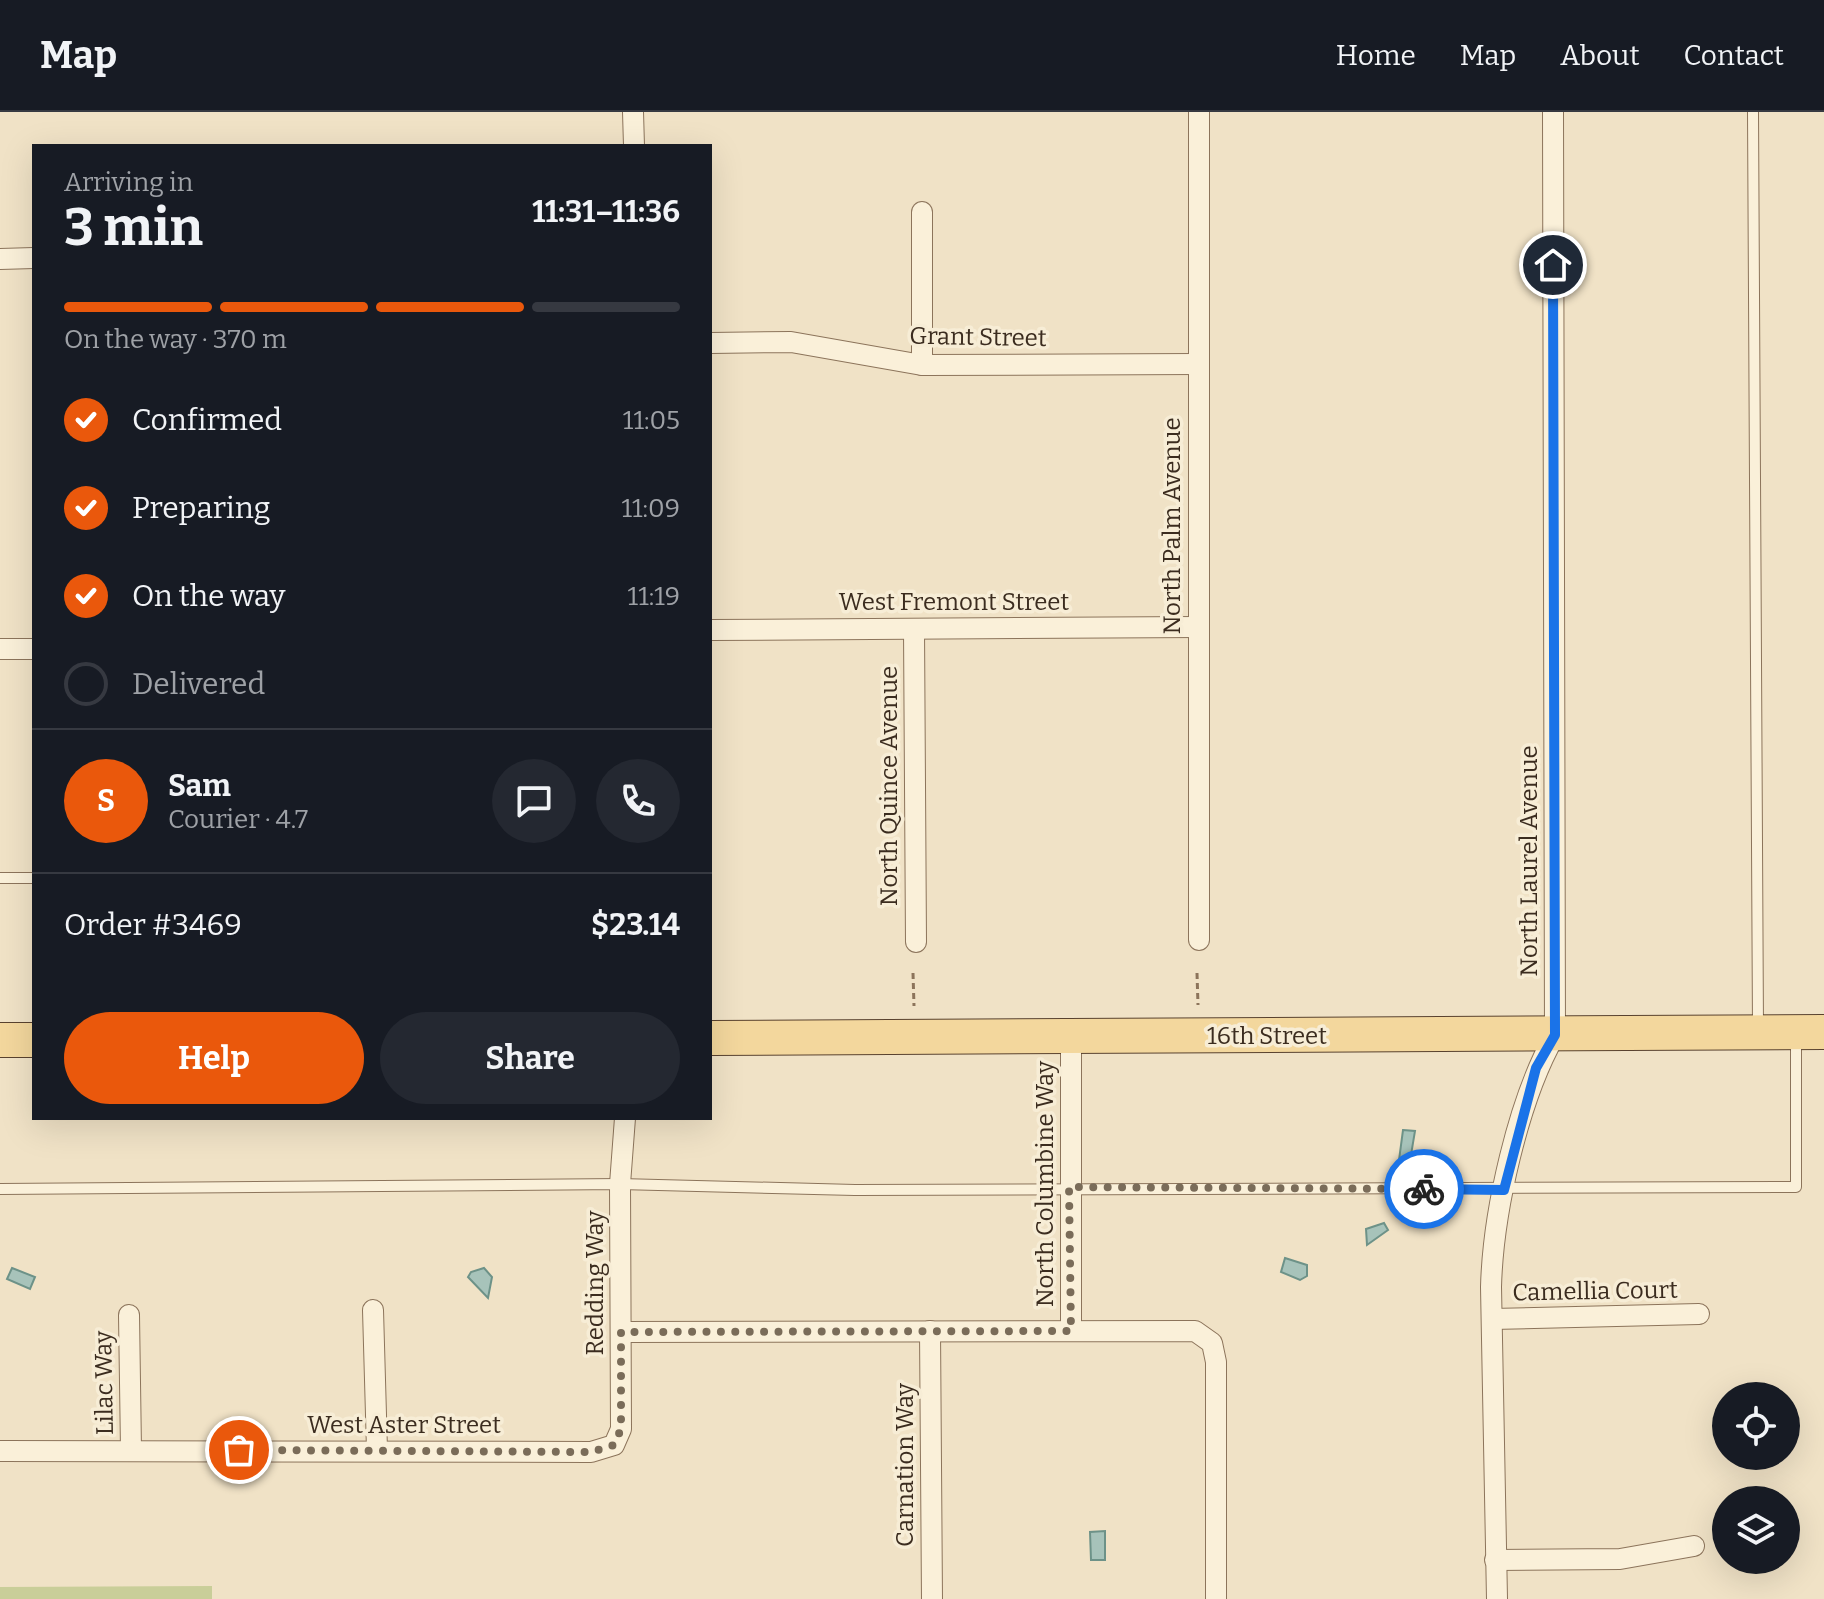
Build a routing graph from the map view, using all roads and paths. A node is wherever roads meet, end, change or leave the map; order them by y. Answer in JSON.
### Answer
{"nodes":[{"id":1,"x":633,"y":112,"type":"edge"},
{"id":2,"x":1199,"y":112,"type":"edge"},
{"id":3,"x":1553,"y":112,"type":"edge"},
{"id":4,"x":1753,"y":112,"type":"edge"},
{"id":5,"x":634,"y":144,"type":"edge"},
{"id":6,"x":922,"y":212,"type":"dead end"},
{"id":7,"x":32,"y":258,"type":"edge"},
{"id":8,"x":0,"y":259,"type":"edge"},
{"id":9,"x":712,"y":343,"type":"edge"},
{"id":10,"x":1198,"y":364,"type":"junction"},
{"id":11,"x":922,"y":365,"type":"junction"},
{"id":12,"x":1198,"y":627,"type":"junction"},
{"id":13,"x":914,"y":629,"type":"junction"},
{"id":14,"x":712,"y":630,"type":"edge"},
{"id":15,"x":0,"y":649,"type":"edge"},
{"id":16,"x":32,"y":649,"type":"edge"},
{"id":17,"x":0,"y":878,"type":"edge"},
{"id":18,"x":32,"y":878,"type":"edge"},
{"id":19,"x":1199,"y":940,"type":"dead end"},
{"id":20,"x":916,"y":942,"type":"dead end"},
{"id":21,"x":913,"y":973,"type":"dead end"},
{"id":22,"x":1197,"y":973,"type":"dead end"},
{"id":23,"x":1198,"y":1005,"type":"dead end"},
{"id":24,"x":914,"y":1006,"type":"dead end"},
{"id":25,"x":1758,"y":1033,"type":"junction"},
{"id":26,"x":1810,"y":1033,"type":"edge"},
{"id":27,"x":1555,"y":1035,"type":"junction"},
{"id":28,"x":1071,"y":1036,"type":"junction"},
{"id":29,"x":712,"y":1038,"type":"edge"},
{"id":30,"x":0,"y":1040,"type":"edge"},
{"id":31,"x":32,"y":1040,"type":"edge"},
{"id":32,"x":625,"y":1120,"type":"edge"},
{"id":33,"x":620,"y":1184,"type":"junction"},
{"id":34,"x":1069,"y":1187,"type":"junction"},
{"id":35,"x":0,"y":1189,"type":"edge"},
{"id":36,"x":1504,"y":1190,"type":"junction"},
{"id":37,"x":373,"y":1310,"type":"dead end"},
{"id":38,"x":1699,"y":1314,"type":"dead end"},
{"id":39,"x":129,"y":1315,"type":"dead end"},
{"id":40,"x":1492,"y":1319,"type":"junction"},
{"id":41,"x":930,"y":1331,"type":"junction"},
{"id":42,"x":1071,"y":1331,"type":"junction"},
{"id":43,"x":621,"y":1332,"type":"junction"},
{"id":44,"x":614,"y":1445,"type":"joint"},
{"id":45,"x":131,"y":1450,"type":"junction"},
{"id":46,"x":377,"y":1450,"type":"junction"},
{"id":47,"x":0,"y":1451,"type":"edge"},
{"id":48,"x":1694,"y":1546,"type":"dead end"},
{"id":49,"x":1495,"y":1560,"type":"junction"},
{"id":50,"x":932,"y":1599,"type":"edge"},
{"id":51,"x":1216,"y":1599,"type":"edge"},
{"id":52,"x":1497,"y":1599,"type":"edge"}],
"edges":[{"from":1,"to":5,"type":"street"},
{"from":2,"to":10,"type":"street","name":"North Palm Avenue"},
{"from":3,"to":27,"type":"street","name":"North Laurel Avenue"},
{"from":4,"to":25,"type":"lane"},
{"from":6,"to":11,"type":"street"},
{"from":7,"to":8,"type":"street"},
{"from":9,"to":11,"type":"street","name":"Grant Street"},
{"from":10,"to":11,"type":"street","name":"Grant Street"},
{"from":10,"to":12,"type":"street","name":"North Palm Avenue"},
{"from":12,"to":13,"type":"street","name":"West Fremont Street"},
{"from":12,"to":19,"type":"street","name":"North Palm Avenue"},
{"from":13,"to":14,"type":"street","name":"West Fremont Street"},
{"from":13,"to":20,"type":"street","name":"North Quince Avenue"},
{"from":15,"to":16,"type":"street"},
{"from":17,"to":18,"type":"lane"},
{"from":21,"to":24,"type":"path"},
{"from":22,"to":23,"type":"path"},
{"from":25,"to":26,"type":"main road","name":"16th Street"},
{"from":25,"to":27,"type":"main road","name":"16th Street"},
{"from":26,"to":36,"type":"lane"},
{"from":27,"to":28,"type":"main road","name":"16th Street"},
{"from":27,"to":36,"type":"street","name":"North Laurel Avenue"},
{"from":28,"to":29,"type":"main road","name":"16th Street"},
{"from":28,"to":34,"type":"street","name":"North Columbine Way"},
{"from":30,"to":31,"type":"main road"},
{"from":32,"to":33,"type":"street","name":"Redding Way"},
{"from":33,"to":34,"type":"lane"},
{"from":33,"to":35,"type":"lane"},
{"from":33,"to":43,"type":"street","name":"Redding Way"},
{"from":34,"to":36,"type":"lane"},
{"from":34,"to":42,"type":"street","name":"North Columbine Way"},
{"from":36,"to":40,"type":"street","name":"North Laurel Avenue"},
{"from":37,"to":46,"type":"street"},
{"from":38,"to":40,"type":"street","name":"Camellia Court"},
{"from":39,"to":45,"type":"street","name":"Lilac Way"},
{"from":40,"to":49,"type":"street","name":"North Laurel Avenue"},
{"from":41,"to":42,"type":"street"},
{"from":41,"to":43,"type":"street"},
{"from":41,"to":50,"type":"street","name":"Carnation Way"},
{"from":42,"to":51,"type":"street"},
{"from":43,"to":44,"type":"street","name":"Redding Way"},
{"from":44,"to":46,"type":"street","name":"West Aster Street"},
{"from":45,"to":46,"type":"street","name":"West Aster Street"},
{"from":45,"to":47,"type":"street","name":"West Aster Street"},
{"from":48,"to":49,"type":"street"},
{"from":49,"to":52,"type":"street","name":"North Laurel Avenue"}]}
